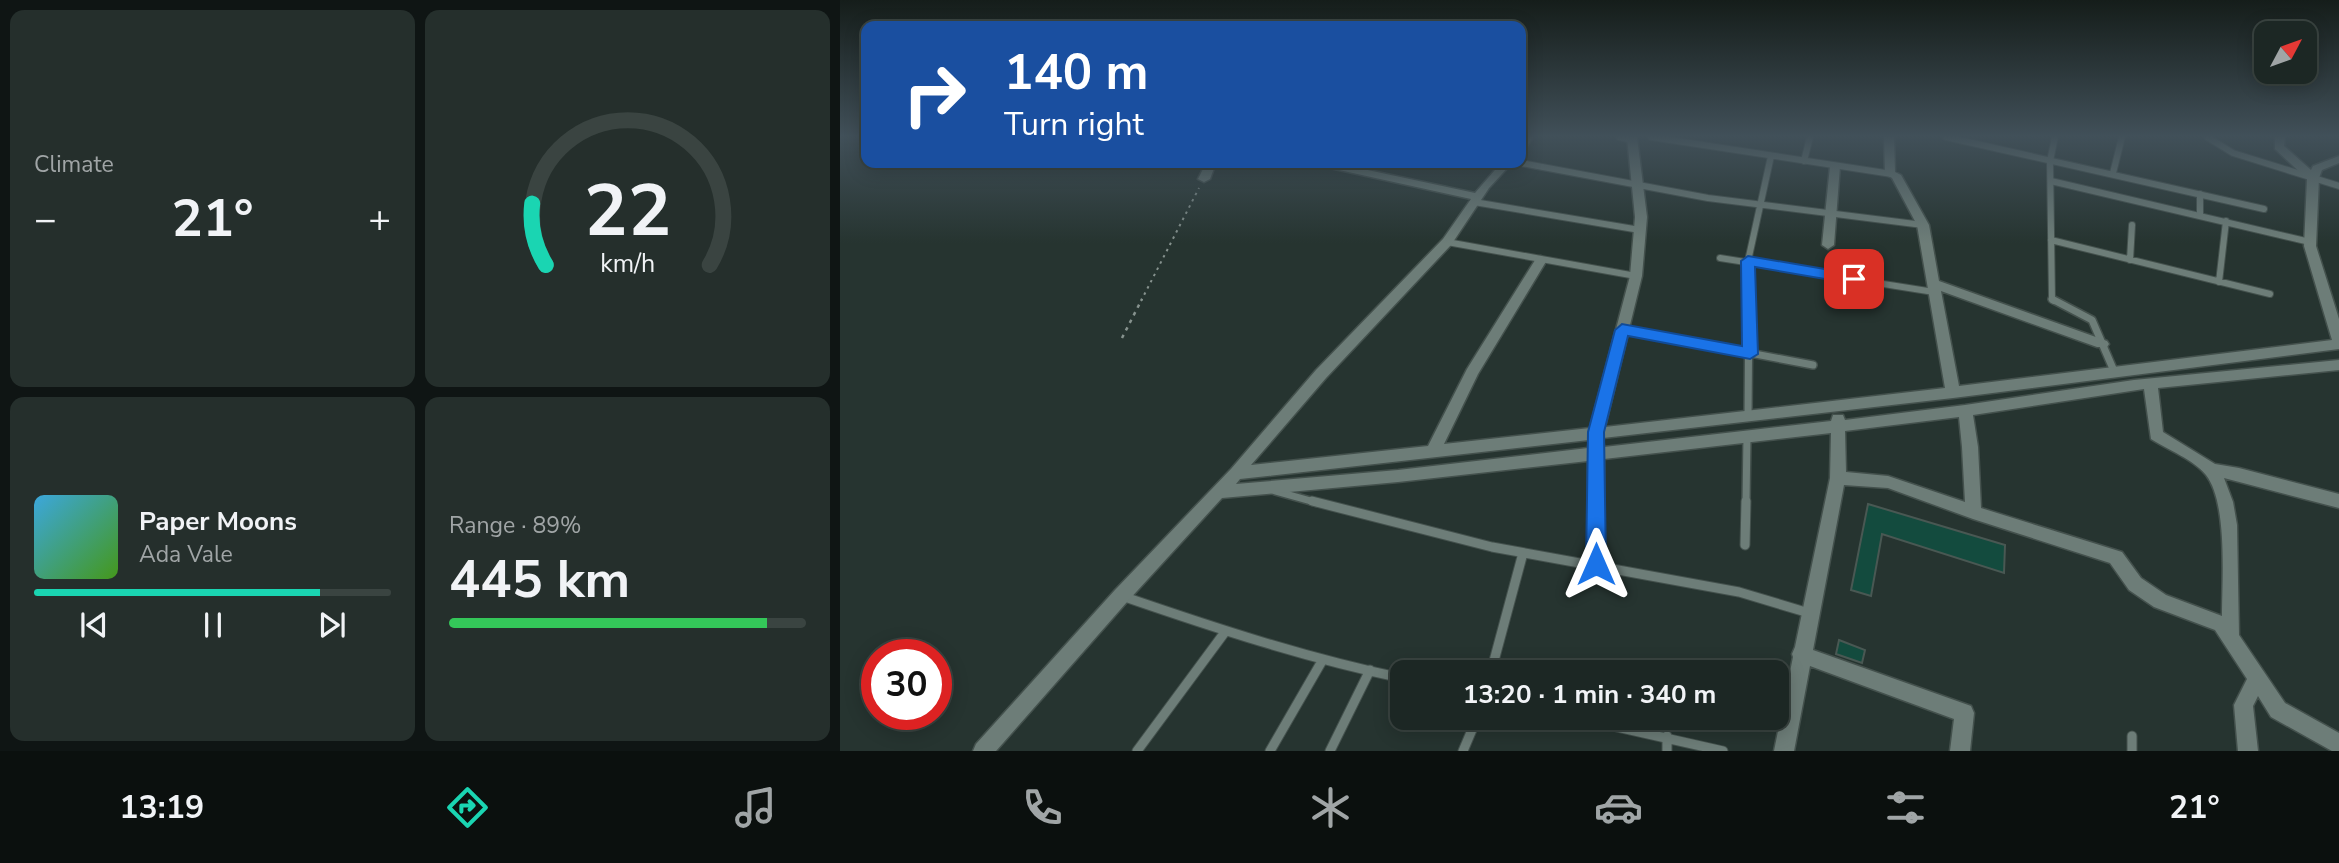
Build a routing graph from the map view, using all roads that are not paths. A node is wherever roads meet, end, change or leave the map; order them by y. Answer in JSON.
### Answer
{"nodes":[{"id":1,"x":1207,"y":172,"type":"edge"},
{"id":2,"x":1359,"y":172,"type":"edge"},
{"id":3,"x":1499,"y":172,"type":"edge"},
{"id":4,"x":1565,"y":172,"type":"edge"},
{"id":5,"x":1634,"y":172,"type":"edge"},
{"id":6,"x":1767,"y":172,"type":"edge"},
{"id":7,"x":1835,"y":172,"type":"edge"},
{"id":8,"x":1876,"y":172,"type":"edge"},
{"id":9,"x":1890,"y":172,"type":"edge"},
{"id":10,"x":2051,"y":172,"type":"edge"},
{"id":11,"x":2108,"y":172,"type":"edge"},
{"id":12,"x":2294,"y":172,"type":"edge"},
{"id":13,"x":2306,"y":172,"type":"edge"},
{"id":14,"x":2315,"y":172,"type":"edge"},
{"id":15,"x":2113,"y":173,"type":"joint"},
{"id":16,"x":1896,"y":175,"type":"junction"},
{"id":17,"x":2313,"y":178,"type":"junction"},
{"id":18,"x":1204,"y":179,"type":"road end"},
{"id":19,"x":2051,"y":181,"type":"junction"},
{"id":20,"x":2339,"y":186,"type":"edge"},
{"id":21,"x":1637,"y":187,"type":"junction"},
{"id":22,"x":2200,"y":194,"type":"junction"},
{"id":23,"x":1476,"y":200,"type":"junction"},
{"id":24,"x":1758,"y":205,"type":"junction"},
{"id":25,"x":2264,"y":209,"type":"dead end"},
{"id":26,"x":2200,"y":215,"type":"junction"},
{"id":27,"x":1831,"y":216,"type":"junction"},
{"id":28,"x":2226,"y":220,"type":"junction"},
{"id":29,"x":1923,"y":225,"type":"junction"},
{"id":30,"x":2132,"y":225,"type":"dead end"},
{"id":31,"x":1640,"y":230,"type":"junction"},
{"id":32,"x":2052,"y":240,"type":"junction"},
{"id":33,"x":1447,"y":242,"type":"junction"},
{"id":34,"x":2310,"y":242,"type":"junction"},
{"id":35,"x":1828,"y":245,"type":"dead end"},
{"id":36,"x":1720,"y":258,"type":"dead end"},
{"id":37,"x":1541,"y":260,"type":"junction"},
{"id":38,"x":2130,"y":260,"type":"junction"},
{"id":39,"x":1748,"y":261,"type":"junction"},
{"id":40,"x":1636,"y":276,"type":"junction"},
{"id":41,"x":2219,"y":282,"type":"junction"},
{"id":42,"x":1935,"y":288,"type":"junction"},
{"id":43,"x":2270,"y":294,"type":"dead end"},
{"id":44,"x":1622,"y":330,"type":"junction"},
{"id":45,"x":2339,"y":342,"type":"edge"},
{"id":46,"x":2102,"y":344,"type":"junction"},
{"id":47,"x":1750,"y":354,"type":"junction"},
{"id":48,"x":1813,"y":365,"type":"dead end"},
{"id":49,"x":2339,"y":365,"type":"edge"},
{"id":50,"x":2114,"y":372,"type":"junction"},
{"id":51,"x":2150,"y":384,"type":"junction"},
{"id":52,"x":1954,"y":393,"type":"junction"},
{"id":53,"x":1836,"y":407,"type":"junction"},
{"id":54,"x":1965,"y":411,"type":"junction"},
{"id":55,"x":1748,"y":417,"type":"junction"},
{"id":56,"x":1840,"y":426,"type":"junction"},
{"id":57,"x":1596,"y":432,"type":"junction"},
{"id":58,"x":1747,"y":436,"type":"junction"},
{"id":59,"x":1433,"y":451,"type":"junction"},
{"id":60,"x":1596,"y":452,"type":"junction"},
{"id":61,"x":2211,"y":470,"type":"junction"},
{"id":62,"x":1236,"y":473,"type":"junction"},
{"id":63,"x":1838,"y":478,"type":"junction"},
{"id":64,"x":1269,"y":489,"type":"junction"},
{"id":65,"x":1219,"y":492,"type":"junction"},
{"id":66,"x":2339,"y":501,"type":"edge"},
{"id":67,"x":1973,"y":512,"type":"junction"},
{"id":68,"x":1745,"y":545,"type":"dead end"},
{"id":69,"x":1523,"y":553,"type":"junction"},
{"id":70,"x":1596,"y":564,"type":"junction"},
{"id":71,"x":1121,"y":596,"type":"junction"},
{"id":72,"x":1809,"y":613,"type":"junction"},
{"id":73,"x":1225,"y":632,"type":"junction"},
{"id":74,"x":2230,"y":638,"type":"junction"},
{"id":75,"x":1801,"y":654,"type":"junction"},
{"id":76,"x":1494,"y":660,"type":"edge"},
{"id":77,"x":1322,"y":661,"type":"junction"},
{"id":78,"x":1370,"y":670,"type":"junction"},
{"id":79,"x":1390,"y":675,"type":"edge"},
{"id":80,"x":2257,"y":678,"type":"junction"},
{"id":81,"x":1472,"y":730,"type":"edge"},
{"id":82,"x":1637,"y":730,"type":"edge"},
{"id":83,"x":1667,"y":736,"type":"junction"},
{"id":84,"x":2132,"y":736,"type":"dead end"},
{"id":85,"x":2339,"y":744,"type":"edge"},
{"id":86,"x":983,"y":751,"type":"edge"},
{"id":87,"x":1137,"y":751,"type":"edge"},
{"id":88,"x":1270,"y":751,"type":"edge"},
{"id":89,"x":1330,"y":751,"type":"edge"},
{"id":90,"x":1464,"y":751,"type":"edge"},
{"id":91,"x":1667,"y":751,"type":"edge"},
{"id":92,"x":1723,"y":751,"type":"edge"},
{"id":93,"x":1784,"y":751,"type":"edge"},
{"id":94,"x":1960,"y":751,"type":"edge"},
{"id":95,"x":2132,"y":751,"type":"edge"},
{"id":96,"x":2248,"y":751,"type":"edge"}],
"edges":[{"from":1,"to":18,"type":"street"},
{"from":2,"to":23,"type":"street"},
{"from":3,"to":23,"type":"street"},
{"from":4,"to":21,"type":"lane"},
{"from":5,"to":21,"type":"street"},
{"from":6,"to":24,"type":"lane"},
{"from":7,"to":27,"type":"street"},
{"from":8,"to":16,"type":"lane"},
{"from":9,"to":16,"type":"street"},
{"from":10,"to":19,"type":"lane"},
{"from":11,"to":15,"type":"lane"},
{"from":12,"to":17,"type":"lane"},
{"from":13,"to":17,"type":"street"},
{"from":14,"to":17,"type":"street"},
{"from":15,"to":22,"type":"lane"},
{"from":16,"to":29,"type":"street"},
{"from":17,"to":20,"type":"lane"},
{"from":17,"to":34,"type":"street"},
{"from":19,"to":26,"type":"lane"},
{"from":19,"to":32,"type":"lane"},
{"from":21,"to":24,"type":"lane"},
{"from":21,"to":31,"type":"street"},
{"from":22,"to":25,"type":"lane"},
{"from":22,"to":26,"type":"lane"},
{"from":23,"to":31,"type":"lane"},
{"from":23,"to":33,"type":"street"},
{"from":24,"to":27,"type":"lane"},
{"from":24,"to":39,"type":"lane"},
{"from":26,"to":28,"type":"lane"},
{"from":27,"to":29,"type":"lane"},
{"from":27,"to":35,"type":"street"},
{"from":28,"to":34,"type":"lane"},
{"from":28,"to":41,"type":"lane"},
{"from":29,"to":42,"type":"street"},
{"from":30,"to":38,"type":"lane"},
{"from":31,"to":40,"type":"street"},
{"from":32,"to":38,"type":"lane"},
{"from":32,"to":46,"type":"lane"},
{"from":33,"to":37,"type":"lane"},
{"from":33,"to":62,"type":"street"},
{"from":34,"to":45,"type":"street"},
{"from":36,"to":39,"type":"lane"},
{"from":37,"to":40,"type":"lane"},
{"from":37,"to":59,"type":"street"},
{"from":38,"to":41,"type":"lane"},
{"from":39,"to":42,"type":"lane"},
{"from":39,"to":47,"type":"lane"},
{"from":40,"to":44,"type":"street"},
{"from":41,"to":43,"type":"lane"},
{"from":42,"to":46,"type":"street"},
{"from":42,"to":52,"type":"street"},
{"from":44,"to":47,"type":"lane"},
{"from":44,"to":57,"type":"street"},
{"from":45,"to":50,"type":"street"},
{"from":46,"to":50,"type":"lane"},
{"from":47,"to":48,"type":"lane"},
{"from":47,"to":55,"type":"lane"},
{"from":49,"to":51,"type":"street"},
{"from":50,"to":52,"type":"street"},
{"from":51,"to":54,"type":"street"},
{"from":51,"to":61,"type":"street"},
{"from":52,"to":53,"type":"street"},
{"from":53,"to":55,"type":"street"},
{"from":53,"to":56,"type":"street"},
{"from":54,"to":56,"type":"street"},
{"from":54,"to":67,"type":"street"},
{"from":55,"to":57,"type":"street"},
{"from":56,"to":58,"type":"street"},
{"from":56,"to":63,"type":"street"},
{"from":57,"to":59,"type":"street"},
{"from":57,"to":60,"type":"street"},
{"from":58,"to":60,"type":"street"},
{"from":58,"to":68,"type":"lane"},
{"from":59,"to":62,"type":"street"},
{"from":60,"to":64,"type":"street"},
{"from":60,"to":70,"type":"street"},
{"from":61,"to":66,"type":"street"},
{"from":61,"to":74,"type":"street"},
{"from":62,"to":65,"type":"street"},
{"from":63,"to":67,"type":"street"},
{"from":63,"to":72,"type":"street"},
{"from":64,"to":65,"type":"street"},
{"from":64,"to":69,"type":"lane"},
{"from":65,"to":71,"type":"street"},
{"from":67,"to":74,"type":"street"},
{"from":69,"to":70,"type":"lane"},
{"from":69,"to":76,"type":"lane"},
{"from":70,"to":72,"type":"lane"},
{"from":71,"to":73,"type":"lane"},
{"from":71,"to":86,"type":"street"},
{"from":72,"to":75,"type":"street"},
{"from":73,"to":77,"type":"lane"},
{"from":73,"to":87,"type":"lane"},
{"from":74,"to":80,"type":"street"},
{"from":75,"to":93,"type":"street"},
{"from":75,"to":94,"type":"street"},
{"from":77,"to":78,"type":"lane"},
{"from":77,"to":88,"type":"lane"},
{"from":78,"to":79,"type":"lane"},
{"from":78,"to":89,"type":"lane"},
{"from":80,"to":85,"type":"street"},
{"from":80,"to":96,"type":"street"},
{"from":81,"to":90,"type":"lane"},
{"from":82,"to":83,"type":"lane"},
{"from":83,"to":91,"type":"lane"},
{"from":83,"to":92,"type":"lane"},
{"from":84,"to":95,"type":"lane"}]}
